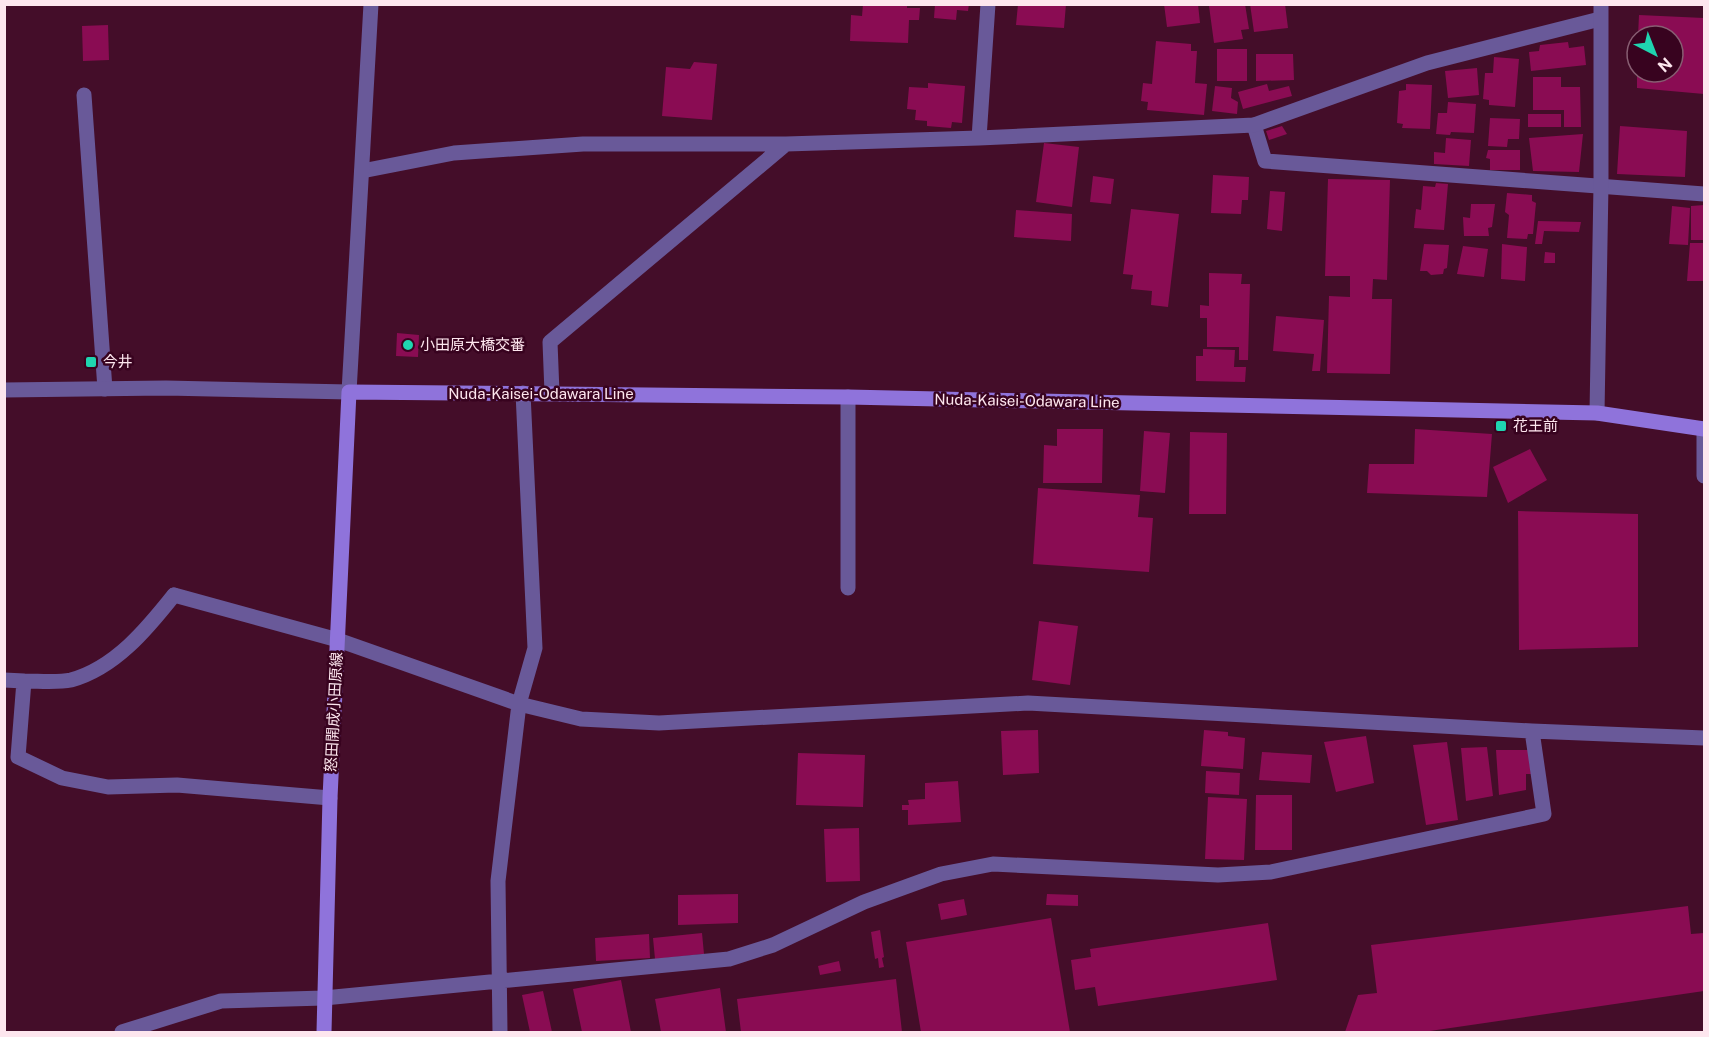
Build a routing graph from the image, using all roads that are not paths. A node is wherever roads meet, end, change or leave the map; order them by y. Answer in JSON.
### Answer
{"nodes":[{"id":1,"x":371,"y":4,"type":"edge"},
{"id":2,"x":988,"y":4,"type":"edge"},
{"id":3,"x":1600,"y":12,"type":"edge"},
{"id":4,"x":84,"y":95,"type":"dead end"},
{"id":5,"x":1254,"y":125,"type":"junction"},
{"id":6,"x":979,"y":138,"type":"junction"},
{"id":7,"x":786,"y":144,"type":"junction"},
{"id":8,"x":362,"y":171,"type":"junction"},
{"id":9,"x":1601,"y":186,"type":"junction"},
{"id":10,"x":1704,"y":194,"type":"edge"},
{"id":11,"x":105,"y":388,"type":"junction"},
{"id":12,"x":4,"y":390,"type":"edge"},
{"id":13,"x":349,"y":392,"type":"junction"},
{"id":14,"x":523,"y":393,"type":"junction"},
{"id":15,"x":552,"y":393,"type":"junction"},
{"id":16,"x":848,"y":397,"type":"junction"},
{"id":17,"x":1597,"y":413,"type":"junction"},
{"id":18,"x":1704,"y":429,"type":"edge"},
{"id":19,"x":1704,"y":476,"type":"edge"},
{"id":20,"x":848,"y":588,"type":"dead end"},
{"id":21,"x":338,"y":640,"type":"junction"},
{"id":22,"x":4,"y":680,"type":"edge"},
{"id":23,"x":24,"y":681,"type":"junction"},
{"id":24,"x":519,"y":705,"type":"junction"},
{"id":25,"x":1532,"y":731,"type":"junction"},
{"id":26,"x":1704,"y":738,"type":"edge"},
{"id":27,"x":11,"y":758,"type":"edge"},
{"id":28,"x":330,"y":798,"type":"junction"},
{"id":29,"x":501,"y":981,"type":"junction"},
{"id":30,"x":324,"y":999,"type":"junction"},
{"id":31,"x":122,"y":1032,"type":"edge"},
{"id":32,"x":324,"y":1032,"type":"edge"},
{"id":33,"x":500,"y":1032,"type":"edge"}],
"edges":[{"from":1,"to":8,"type":"street"},
{"from":2,"to":6,"type":"street"},
{"from":3,"to":5,"type":"street"},
{"from":3,"to":9,"type":"street"},
{"from":4,"to":11,"type":"street"},
{"from":5,"to":6,"type":"street"},
{"from":5,"to":9,"type":"street"},
{"from":6,"to":7,"type":"street"},
{"from":7,"to":8,"type":"street"},
{"from":7,"to":15,"type":"street"},
{"from":8,"to":13,"type":"street"},
{"from":9,"to":10,"type":"street"},
{"from":9,"to":17,"type":"street"},
{"from":11,"to":12,"type":"street"},
{"from":11,"to":13,"type":"street"},
{"from":13,"to":14,"type":"main road","name":"Nuda-Kaisei-Odawara Line"},
{"from":13,"to":21,"type":"main road","name":"怒田開成小田原線"},
{"from":14,"to":15,"type":"main road","name":"Nuda-Kaisei-Odawara Line"},
{"from":14,"to":24,"type":"street"},
{"from":15,"to":16,"type":"main road","name":"Nuda-Kaisei-Odawara Line"},
{"from":16,"to":17,"type":"main road","name":"Nuda-Kaisei-Odawara Line"},
{"from":16,"to":20,"type":"street"},
{"from":17,"to":18,"type":"main road","name":"Nuda-Kaisei-Odawara Line"},
{"from":18,"to":19,"type":"street"},
{"from":21,"to":23,"type":"street"},
{"from":21,"to":24,"type":"street"},
{"from":21,"to":28,"type":"main road","name":"怒田開成小田原線"},
{"from":22,"to":23,"type":"street"},
{"from":23,"to":27,"type":"street"},
{"from":24,"to":25,"type":"street"},
{"from":24,"to":29,"type":"street"},
{"from":25,"to":26,"type":"street"},
{"from":25,"to":29,"type":"street"},
{"from":27,"to":28,"type":"street"},
{"from":28,"to":30,"type":"main road","name":"怒田開成小田原線"},
{"from":29,"to":30,"type":"street"},
{"from":29,"to":33,"type":"street"},
{"from":30,"to":31,"type":"street"},
{"from":30,"to":32,"type":"main road","name":"怒田開成小田原線"}]}
